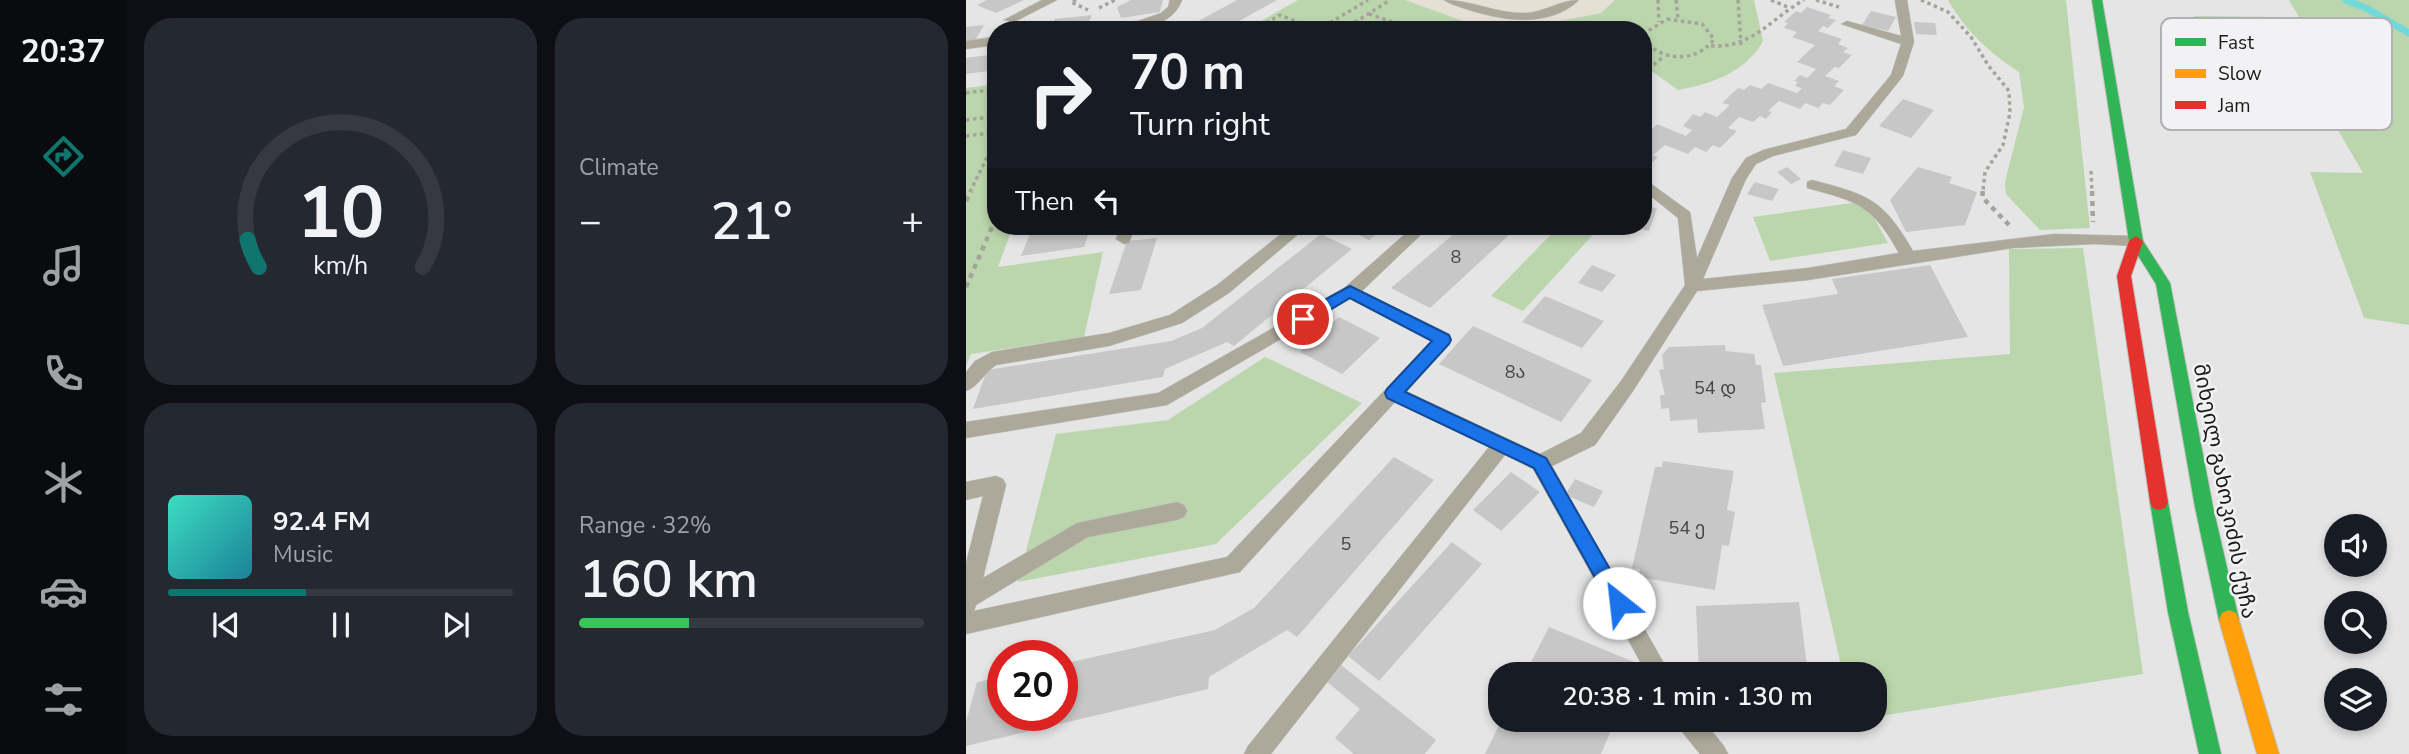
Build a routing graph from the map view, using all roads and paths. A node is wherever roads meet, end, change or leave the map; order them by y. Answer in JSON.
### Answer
{"nodes":[{"id":1,"x":1051,"y":0,"type":"edge"},
{"id":2,"x":1076,"y":0,"type":"edge"},
{"id":3,"x":1115,"y":0,"type":"edge"},
{"id":4,"x":1176,"y":0,"type":"edge"},
{"id":5,"x":1367,"y":0,"type":"edge"},
{"id":6,"x":1390,"y":0,"type":"edge"},
{"id":7,"x":1450,"y":0,"type":"edge"},
{"id":8,"x":1573,"y":0,"type":"edge"},
{"id":9,"x":1658,"y":0,"type":"edge"},
{"id":10,"x":1676,"y":0,"type":"edge"},
{"id":11,"x":1738,"y":0,"type":"edge"},
{"id":12,"x":1771,"y":0,"type":"edge"},
{"id":13,"x":1804,"y":0,"type":"edge"},
{"id":14,"x":1901,"y":0,"type":"edge"},
{"id":15,"x":1917,"y":0,"type":"edge"},
{"id":16,"x":2097,"y":0,"type":"edge"},
{"id":17,"x":1790,"y":8,"type":"junction"},
{"id":18,"x":1368,"y":13,"type":"junction"},
{"id":19,"x":1678,"y":19,"type":"junction"},
{"id":20,"x":1010,"y":20,"type":"dead end"},
{"id":21,"x":1156,"y":21,"type":"edge"},
{"id":22,"x":1270,"y":21,"type":"edge"},
{"id":23,"x":1295,"y":21,"type":"edge"},
{"id":24,"x":1332,"y":21,"type":"edge"},
{"id":25,"x":1356,"y":21,"type":"edge"},
{"id":26,"x":1391,"y":21,"type":"edge"},
{"id":27,"x":1659,"y":22,"type":"junction"},
{"id":28,"x":1847,"y":24,"type":"dead end"},
{"id":29,"x":1652,"y":28,"type":"edge"},
{"id":30,"x":987,"y":42,"type":"edge"},
{"id":31,"x":1908,"y":42,"type":"junction"},
{"id":32,"x":966,"y":45,"type":"edge"},
{"id":33,"x":1711,"y":46,"type":"junction"},
{"id":34,"x":1741,"y":46,"type":"junction"},
{"id":35,"x":1652,"y":50,"type":"edge"},
{"id":36,"x":1664,"y":55,"type":"junction"},
{"id":37,"x":1652,"y":66,"type":"edge"},
{"id":38,"x":987,"y":90,"type":"edge"},
{"id":39,"x":966,"y":93,"type":"edge"},
{"id":40,"x":987,"y":117,"type":"edge"},
{"id":41,"x":966,"y":120,"type":"edge"},
{"id":42,"x":987,"y":133,"type":"edge"},
{"id":43,"x":966,"y":136,"type":"edge"},
{"id":44,"x":987,"y":158,"type":"edge"},
{"id":45,"x":1812,"y":185,"type":"dead end"},
{"id":46,"x":1652,"y":190,"type":"edge"},
{"id":47,"x":966,"y":201,"type":"edge"},
{"id":48,"x":988,"y":235,"type":"edge"},
{"id":49,"x":1289,"y":235,"type":"edge"},
{"id":50,"x":1413,"y":235,"type":"edge"},
{"id":51,"x":2136,"y":240,"type":"junction"},
{"id":52,"x":2025,"y":241,"type":"junction"},
{"id":53,"x":1909,"y":257,"type":"junction"},
{"id":54,"x":966,"y":286,"type":"edge"},
{"id":55,"x":1692,"y":286,"type":"junction"},
{"id":56,"x":1350,"y":292,"type":"junction"},
{"id":57,"x":966,"y":384,"type":"edge"},
{"id":58,"x":1393,"y":393,"type":"junction"},
{"id":59,"x":966,"y":430,"type":"edge"},
{"id":60,"x":1501,"y":446,"type":"junction"},
{"id":61,"x":1540,"y":463,"type":"junction"},
{"id":62,"x":966,"y":491,"type":"edge"},
{"id":63,"x":1177,"y":511,"type":"dead end"},
{"id":64,"x":967,"y":601,"type":"edge"},
{"id":65,"x":966,"y":623,"type":"edge"},
{"id":66,"x":1652,"y":662,"type":"edge"},
{"id":67,"x":1697,"y":732,"type":"edge"},
{"id":68,"x":1256,"y":754,"type":"edge"},
{"id":69,"x":1716,"y":754,"type":"edge"},
{"id":70,"x":2210,"y":754,"type":"edge"},
{"id":71,"x":2268,"y":754,"type":"edge"}],
"edges":[{"from":1,"to":20,"type":"lane"},
{"from":2,"to":3,"type":"path"},
{"from":4,"to":21,"type":"lane"},
{"from":5,"to":24,"type":"path"},
{"from":6,"to":18,"type":"path"},
{"from":7,"to":8,"type":"lane"},
{"from":9,"to":27,"type":"path"},
{"from":10,"to":19,"type":"path"},
{"from":11,"to":34,"type":"path"},
{"from":12,"to":17,"type":"path"},
{"from":13,"to":17,"type":"path"},
{"from":14,"to":31,"type":"lane"},
{"from":15,"to":52,"type":"path"},
{"from":16,"to":51,"type":"street","name":"მიხეილ გახოკიძის ქუჩა"},
{"from":17,"to":34,"type":"path"},
{"from":18,"to":25,"type":"path"},
{"from":18,"to":26,"type":"path"},
{"from":19,"to":27,"type":"path"},
{"from":19,"to":33,"type":"path"},
{"from":22,"to":23,"type":"path"},
{"from":27,"to":29,"type":"path"},
{"from":28,"to":31,"type":"lane"},
{"from":30,"to":32,"type":"lane"},
{"from":31,"to":55,"type":"lane"},
{"from":33,"to":34,"type":"path"},
{"from":33,"to":36,"type":"path"},
{"from":35,"to":36,"type":"path"},
{"from":36,"to":37,"type":"path"},
{"from":38,"to":39,"type":"path"},
{"from":40,"to":41,"type":"path"},
{"from":42,"to":43,"type":"path"},
{"from":44,"to":47,"type":"path"},
{"from":45,"to":53,"type":"lane"},
{"from":46,"to":55,"type":"lane"},
{"from":48,"to":54,"type":"path"},
{"from":49,"to":57,"type":"lane"},
{"from":50,"to":56,"type":"lane"},
{"from":51,"to":52,"type":"lane"},
{"from":51,"to":70,"type":"street","name":"მიხეილ გახოკიძის ქუჩა"},
{"from":51,"to":71,"type":"street","name":"მიხეილ გახოკიძის ქუჩა"},
{"from":52,"to":53,"type":"lane"},
{"from":53,"to":55,"type":"lane"},
{"from":55,"to":61,"type":"lane"},
{"from":56,"to":58,"type":"lane"},
{"from":56,"to":59,"type":"lane"},
{"from":58,"to":60,"type":"lane"},
{"from":58,"to":65,"type":"lane"},
{"from":60,"to":61,"type":"lane"},
{"from":60,"to":68,"type":"lane"},
{"from":61,"to":66,"type":"lane"},
{"from":62,"to":64,"type":"lane"},
{"from":63,"to":64,"type":"lane"},
{"from":67,"to":69,"type":"lane"}]}
